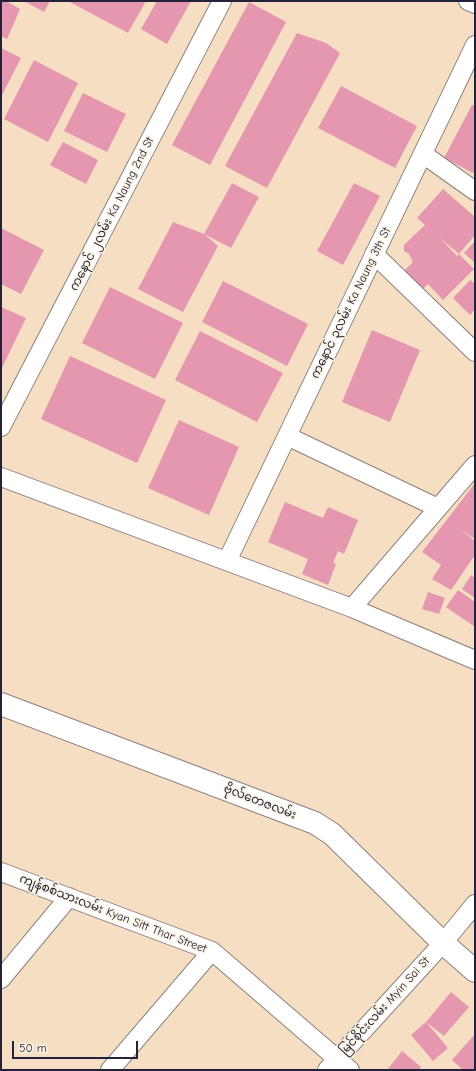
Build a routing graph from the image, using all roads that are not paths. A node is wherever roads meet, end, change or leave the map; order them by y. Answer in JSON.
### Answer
{"nodes":[{"id":1,"x":222,"y":1,"type":"edge"},
{"id":2,"x":468,"y":1,"type":"edge"},
{"id":3,"x":475,"y":4,"type":"edge"},
{"id":4,"x":475,"y":45,"type":"edge"},
{"id":5,"x":422,"y":154,"type":"junction"},
{"id":6,"x":475,"y":191,"type":"edge"},
{"id":7,"x":374,"y":254,"type":"junction"},
{"id":8,"x":475,"y":352,"type":"edge"},
{"id":9,"x":1,"y":427,"type":"edge"},
{"id":10,"x":287,"y":436,"type":"junction"},
{"id":11,"x":475,"y":465,"type":"edge"},
{"id":12,"x":1,"y":476,"type":"edge"},
{"id":13,"x":438,"y":508,"type":"junction"},
{"id":14,"x":227,"y":561,"type":"junction"},
{"id":15,"x":352,"y":608,"type":"junction"},
{"id":16,"x":475,"y":660,"type":"edge"},
{"id":17,"x":1,"y":704,"type":"edge"},
{"id":18,"x":1,"y":872,"type":"edge"},
{"id":19,"x":69,"y":897,"type":"junction"},
{"id":20,"x":475,"y":904,"type":"edge"},
{"id":21,"x":443,"y":942,"type":"junction"},
{"id":22,"x":212,"y":951,"type":"junction"},
{"id":23,"x":475,"y":971,"type":"edge"},
{"id":24,"x":1,"y":979,"type":"edge"},
{"id":25,"x":338,"y":1066,"type":"edge"},
{"id":26,"x":110,"y":1070,"type":"edge"}],
"edges":[{"from":1,"to":9,"type":"street","name":"ကနောင် ၂လမ်း Ka Naung 2nd St"},
{"from":2,"to":3,"type":"street"},
{"from":4,"to":5,"type":"street","name":"ကနောင် ၃လမ်း Ka Naung 3th St"},
{"from":5,"to":6,"type":"street"},
{"from":5,"to":7,"type":"street","name":"ကနောင် ၃လမ်း Ka Naung 3th St"},
{"from":7,"to":8,"type":"street"},
{"from":7,"to":10,"type":"street","name":"ကနောင် ၃လမ်း Ka Naung 3th St"},
{"from":10,"to":13,"type":"street"},
{"from":10,"to":14,"type":"street","name":"ကနောင် ၃လမ်း Ka Naung 3th St"},
{"from":11,"to":13,"type":"street"},
{"from":12,"to":14,"type":"street"},
{"from":13,"to":15,"type":"street"},
{"from":14,"to":15,"type":"street"},
{"from":15,"to":16,"type":"street"},
{"from":17,"to":21,"type":"main road","name":"ဗိုလ်တေဇလမ်း"},
{"from":18,"to":19,"type":"street","name":"ကျန်စစ်သားလမ်း Kyan Sitt Thar Street"},
{"from":19,"to":22,"type":"street","name":"ကျန်စစ်သားလမ်း Kyan Sitt Thar Street"},
{"from":19,"to":24,"type":"street"},
{"from":20,"to":21,"type":"street","name":"မြင်စိုင်းလမ်း Myin Sai St"},
{"from":21,"to":23,"type":"main road","name":"ဗိုလ်တေဇလမ်း"},
{"from":21,"to":25,"type":"street","name":"မြင်စိုင်းလမ်း Myin Sai St"},
{"from":22,"to":25,"type":"street","name":"ကျန်စစ်သားလမ်း Kyan Sitt Thar Street"},
{"from":22,"to":26,"type":"street"}]}
